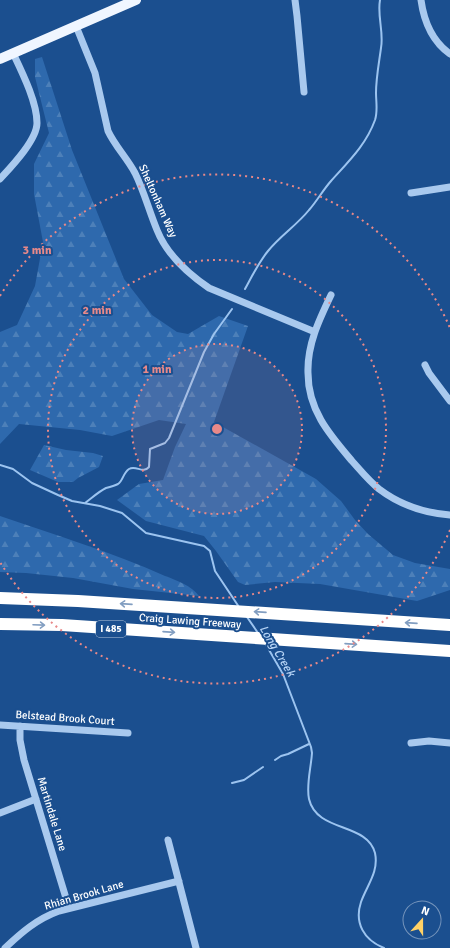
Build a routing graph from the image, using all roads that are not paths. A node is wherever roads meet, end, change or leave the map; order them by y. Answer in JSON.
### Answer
{"nodes":[{"id":1,"x":136,"y":0,"type":"edge"},
{"id":2,"x":295,"y":0,"type":"edge"},
{"id":3,"x":421,"y":0,"type":"edge"},
{"id":4,"x":76,"y":26,"type":"junction"},
{"id":5,"x":13,"y":53,"type":"junction"},
{"id":6,"x":450,"y":54,"type":"edge"},
{"id":7,"x":0,"y":59,"type":"edge"},
{"id":8,"x":304,"y":92,"type":"dead end"},
{"id":9,"x":0,"y":179,"type":"edge"},
{"id":10,"x":450,"y":186,"type":"edge"},
{"id":11,"x":410,"y":192,"type":"dead end"},
{"id":12,"x":331,"y":295,"type":"dead end"},
{"id":13,"x":315,"y":332,"type":"junction"},
{"id":14,"x":425,"y":365,"type":"dead end"},
{"id":15,"x":450,"y":402,"type":"edge"},
{"id":16,"x":450,"y":516,"type":"edge"},
{"id":17,"x":0,"y":598,"type":"edge"},
{"id":18,"x":0,"y":624,"type":"edge"},
{"id":19,"x":450,"y":625,"type":"edge"},
{"id":20,"x":450,"y":651,"type":"edge"},
{"id":21,"x":0,"y":725,"type":"edge"},
{"id":22,"x":20,"y":726,"type":"junction"},
{"id":23,"x":128,"y":734,"type":"dead end"},
{"id":24,"x":411,"y":743,"type":"dead end"},
{"id":25,"x":450,"y":743,"type":"edge"},
{"id":26,"x":36,"y":799,"type":"junction"},
{"id":27,"x":0,"y":812,"type":"edge"},
{"id":28,"x":168,"y":840,"type":"dead end"},
{"id":29,"x":179,"y":881,"type":"junction"},
{"id":30,"x":69,"y":908,"type":"junction"},
{"id":31,"x":5,"y":948,"type":"edge"},
{"id":32,"x":196,"y":948,"type":"edge"}],
"edges":[{"from":1,"to":4,"type":"main road"},
{"from":2,"to":8,"type":"street"},
{"from":3,"to":6,"type":"street"},
{"from":4,"to":5,"type":"main road"},
{"from":4,"to":13,"type":"street","name":"Sheltonham Way"},
{"from":5,"to":7,"type":"main road"},
{"from":5,"to":9,"type":"street"},
{"from":10,"to":11,"type":"street"},
{"from":12,"to":13,"type":"street"},
{"from":13,"to":16,"type":"street"},
{"from":14,"to":15,"type":"street"},
{"from":19,"to":17,"type":"highway","name":"Craig Lawing Freeway","one_way":true},
{"from":18,"to":20,"type":"highway","name":"Craig Lawing Freeway","number":"I 485","one_way":true},
{"from":21,"to":22,"type":"street","name":"Belstead Brook Court"},
{"from":22,"to":23,"type":"street","name":"Belstead Brook Court"},
{"from":22,"to":26,"type":"street","name":"Martindale Lane"},
{"from":24,"to":25,"type":"street"},
{"from":26,"to":27,"type":"street"},
{"from":26,"to":30,"type":"street","name":"Martindale Lane"},
{"from":28,"to":29,"type":"street"},
{"from":29,"to":30,"type":"street","name":"Rhian Brook Lane"},
{"from":29,"to":32,"type":"street"},
{"from":30,"to":31,"type":"street","name":"Rhian Brook Lane"}]}
